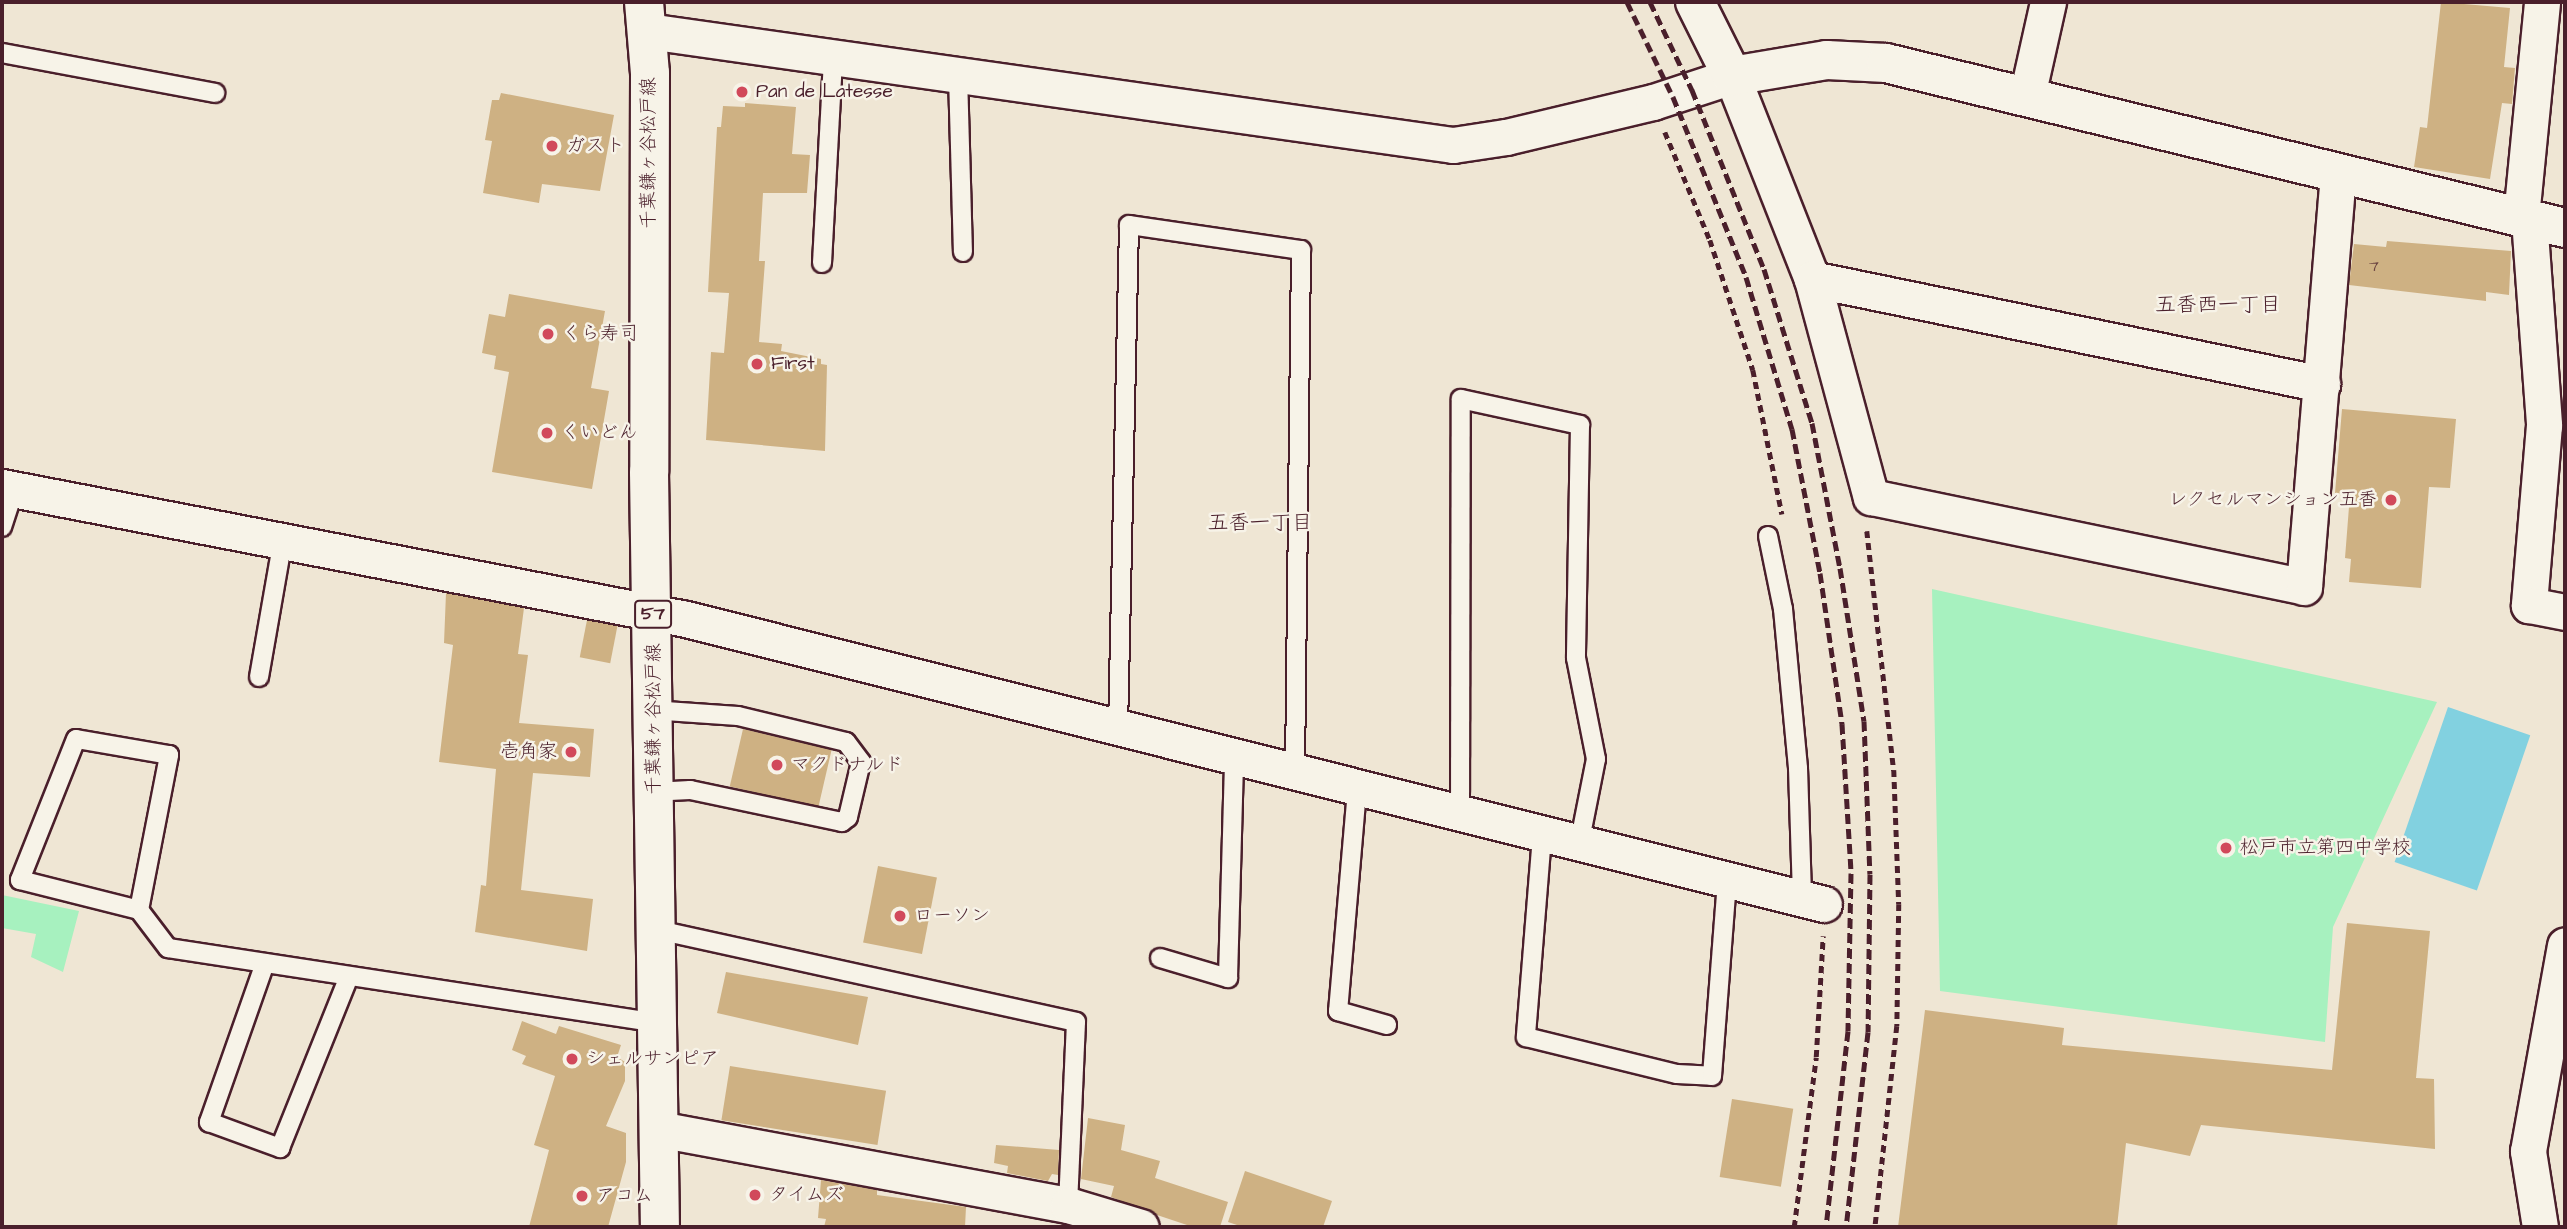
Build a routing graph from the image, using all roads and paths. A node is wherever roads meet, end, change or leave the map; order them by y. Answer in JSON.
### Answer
{"nodes":[{"id":1,"x":1695,"y":2,"type":"edge"},
{"id":2,"x":2049,"y":2,"type":"edge"},
{"id":3,"x":2542,"y":2,"type":"edge"},
{"id":4,"x":646,"y":16,"type":"edge"},
{"id":5,"x":2,"y":53,"type":"edge"},
{"id":6,"x":833,"y":57,"type":"junction"},
{"id":7,"x":958,"y":75,"type":"junction"},
{"id":8,"x":1732,"y":76,"type":"junction"},
{"id":9,"x":215,"y":93,"type":"dead end"},
{"id":10,"x":2027,"y":96,"type":"junction"},
{"id":11,"x":2338,"y":172,"type":"junction"},
{"id":12,"x":2538,"y":221,"type":"edge"},
{"id":13,"x":963,"y":252,"type":"dead end"},
{"id":14,"x":822,"y":262,"type":"dead end"},
{"id":15,"x":1812,"y":279,"type":"junction"},
{"id":16,"x":2322,"y":384,"type":"junction"},
{"id":17,"x":8,"y":488,"type":"edge"},
{"id":18,"x":1871,"y":497,"type":"junction"},
{"id":19,"x":2,"y":527,"type":"edge"},
{"id":20,"x":1768,"y":536,"type":"dead end"},
{"id":21,"x":283,"y":540,"type":"junction"},
{"id":22,"x":653,"y":611,"type":"junction"},
{"id":23,"x":2565,"y":612,"type":"edge"},
{"id":24,"x":259,"y":677,"type":"dead end"},
{"id":25,"x":651,"y":710,"type":"junction"},
{"id":26,"x":1118,"y":729,"type":"junction"},
{"id":27,"x":1234,"y":758,"type":"junction"},
{"id":28,"x":1295,"y":774,"type":"junction"},
{"id":29,"x":1357,"y":790,"type":"junction"},
{"id":30,"x":654,"y":792,"type":"junction"},
{"id":31,"x":1460,"y":815,"type":"junction"},
{"id":32,"x":1542,"y":836,"type":"junction"},
{"id":33,"x":1579,"y":845,"type":"junction"},
{"id":34,"x":1727,"y":880,"type":"junction"},
{"id":35,"x":1813,"y":901,"type":"joint"},
{"id":36,"x":139,"y":910,"type":"junction"},
{"id":37,"x":658,"y":930,"type":"junction"},
{"id":38,"x":2565,"y":945,"type":"edge"},
{"id":39,"x":1160,"y":958,"type":"dead end"},
{"id":40,"x":265,"y":963,"type":"junction"},
{"id":41,"x":349,"y":976,"type":"junction"},
{"id":42,"x":657,"y":1023,"type":"junction"},
{"id":43,"x":1387,"y":1025,"type":"dead end"},
{"id":44,"x":658,"y":1129,"type":"junction"},
{"id":45,"x":1068,"y":1205,"type":"junction"},
{"id":46,"x":660,"y":1227,"type":"edge"},
{"id":47,"x":1137,"y":1227,"type":"edge"},
{"id":48,"x":1875,"y":1227,"type":"edge"},
{"id":49,"x":2540,"y":1227,"type":"edge"}],
"edges":[{"from":1,"to":8,"type":"main road"},
{"from":2,"to":10,"type":"street"},
{"from":3,"to":12,"type":"street"},
{"from":4,"to":6,"type":"street"},
{"from":4,"to":22,"type":"main road","name":"千葉鎌ヶ谷松戸線","number":"57"},
{"from":5,"to":9,"type":"lane"},
{"from":6,"to":7,"type":"street"},
{"from":6,"to":14,"type":"lane"},
{"from":7,"to":8,"type":"street"},
{"from":7,"to":13,"type":"lane"},
{"from":8,"to":10,"type":"main road"},
{"from":8,"to":15,"type":"street"},
{"from":10,"to":11,"type":"main road"},
{"from":11,"to":12,"type":"main road"},
{"from":11,"to":16,"type":"street"},
{"from":12,"to":23,"type":"street"},
{"from":15,"to":16,"type":"street"},
{"from":15,"to":18,"type":"street"},
{"from":16,"to":18,"type":"street"},
{"from":17,"to":19,"type":"lane"},
{"from":17,"to":21,"type":"street"},
{"from":18,"to":48,"type":"path"},
{"from":20,"to":35,"type":"lane"},
{"from":21,"to":22,"type":"street"},
{"from":21,"to":24,"type":"lane"},
{"from":22,"to":25,"type":"main road","name":"千葉鎌ヶ谷松戸線","number":"57"},
{"from":22,"to":26,"type":"street"},
{"from":25,"to":30,"type":"main road","name":"千葉鎌ヶ谷松戸線","number":"57"},
{"from":25,"to":30,"type":"lane"},
{"from":26,"to":27,"type":"street"},
{"from":26,"to":28,"type":"lane"},
{"from":27,"to":28,"type":"street"},
{"from":27,"to":39,"type":"lane"},
{"from":28,"to":29,"type":"street"},
{"from":29,"to":31,"type":"street"},
{"from":29,"to":43,"type":"lane"},
{"from":30,"to":37,"type":"main road","name":"千葉鎌ヶ谷松戸線","number":"57"},
{"from":31,"to":32,"type":"street"},
{"from":31,"to":33,"type":"lane"},
{"from":32,"to":33,"type":"street"},
{"from":32,"to":34,"type":"lane"},
{"from":33,"to":34,"type":"street"},
{"from":34,"to":35,"type":"street"},
{"from":36,"to":36,"type":"lane"},
{"from":36,"to":40,"type":"lane"},
{"from":37,"to":42,"type":"main road","name":"千葉鎌ヶ谷松戸線","number":"57"},
{"from":37,"to":45,"type":"lane"},
{"from":38,"to":49,"type":"street"},
{"from":40,"to":41,"type":"lane"},
{"from":40,"to":41,"type":"lane"},
{"from":41,"to":42,"type":"lane"},
{"from":42,"to":44,"type":"main road","name":"千葉鎌ヶ谷松戸線","number":"57"},
{"from":44,"to":45,"type":"street"},
{"from":44,"to":46,"type":"main road","name":"千葉鎌ヶ谷松戸線","number":"57"},
{"from":45,"to":47,"type":"street"}]}
